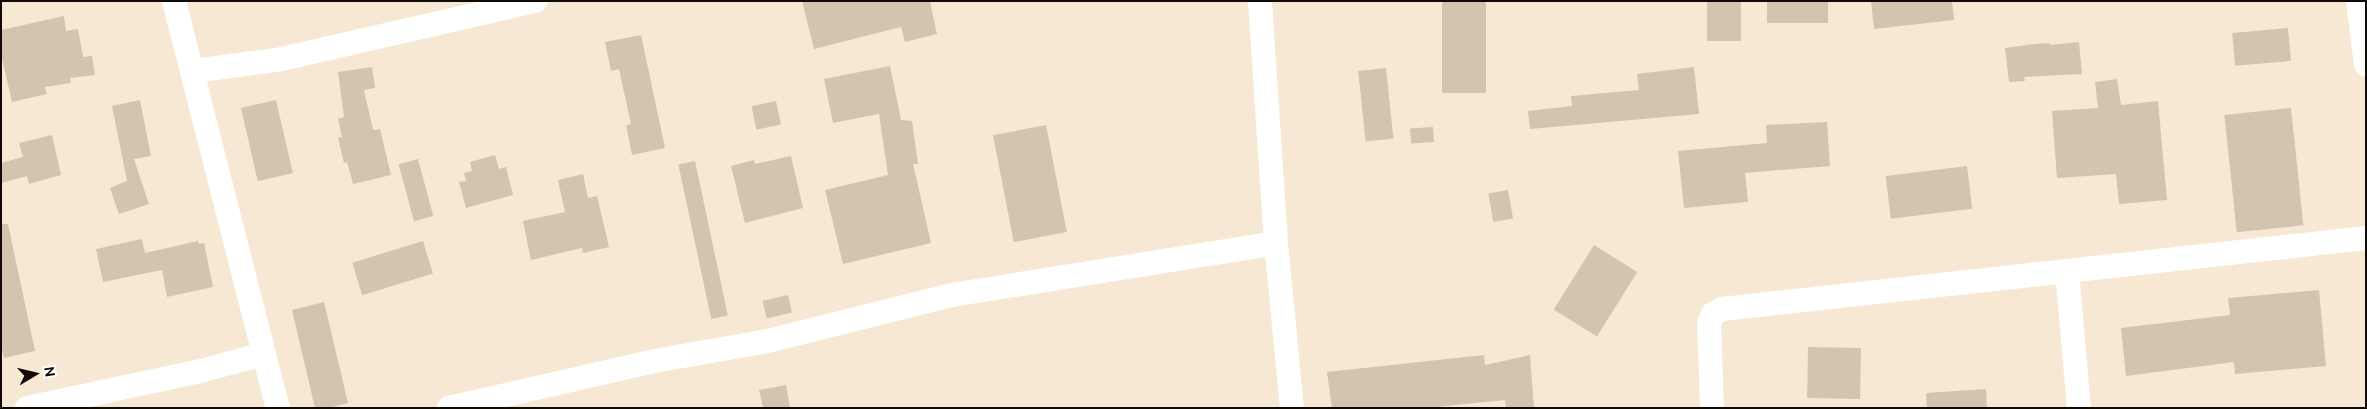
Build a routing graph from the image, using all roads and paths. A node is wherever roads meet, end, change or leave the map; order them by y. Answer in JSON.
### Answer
{"nodes":[{"id":1,"x":174,"y":1,"type":"edge"},
{"id":2,"x":535,"y":1,"type":"edge"},
{"id":3,"x":1260,"y":1,"type":"edge"},
{"id":4,"x":2358,"y":1,"type":"edge"},
{"id":5,"x":2366,"y":65,"type":"edge"},
{"id":6,"x":193,"y":71,"type":"junction"},
{"id":7,"x":2366,"y":238,"type":"edge"},
{"id":8,"x":1276,"y":243,"type":"junction"},
{"id":9,"x":2067,"y":272,"type":"junction"},
{"id":10,"x":263,"y":354,"type":"junction"},
{"id":11,"x":27,"y":408,"type":"edge"},
{"id":12,"x":278,"y":408,"type":"edge"},
{"id":13,"x":449,"y":408,"type":"edge"},
{"id":14,"x":1292,"y":408,"type":"edge"},
{"id":15,"x":1712,"y":408,"type":"edge"},
{"id":16,"x":2079,"y":408,"type":"edge"}],
"edges":[{"from":1,"to":6,"type":"street"},
{"from":2,"to":6,"type":"street"},
{"from":3,"to":8,"type":"street"},
{"from":4,"to":5,"type":"street"},
{"from":6,"to":10,"type":"street"},
{"from":7,"to":9,"type":"street"},
{"from":8,"to":13,"type":"street"},
{"from":8,"to":14,"type":"street"},
{"from":9,"to":15,"type":"street"},
{"from":9,"to":16,"type":"street"},
{"from":10,"to":11,"type":"street"},
{"from":10,"to":12,"type":"street"}]}
